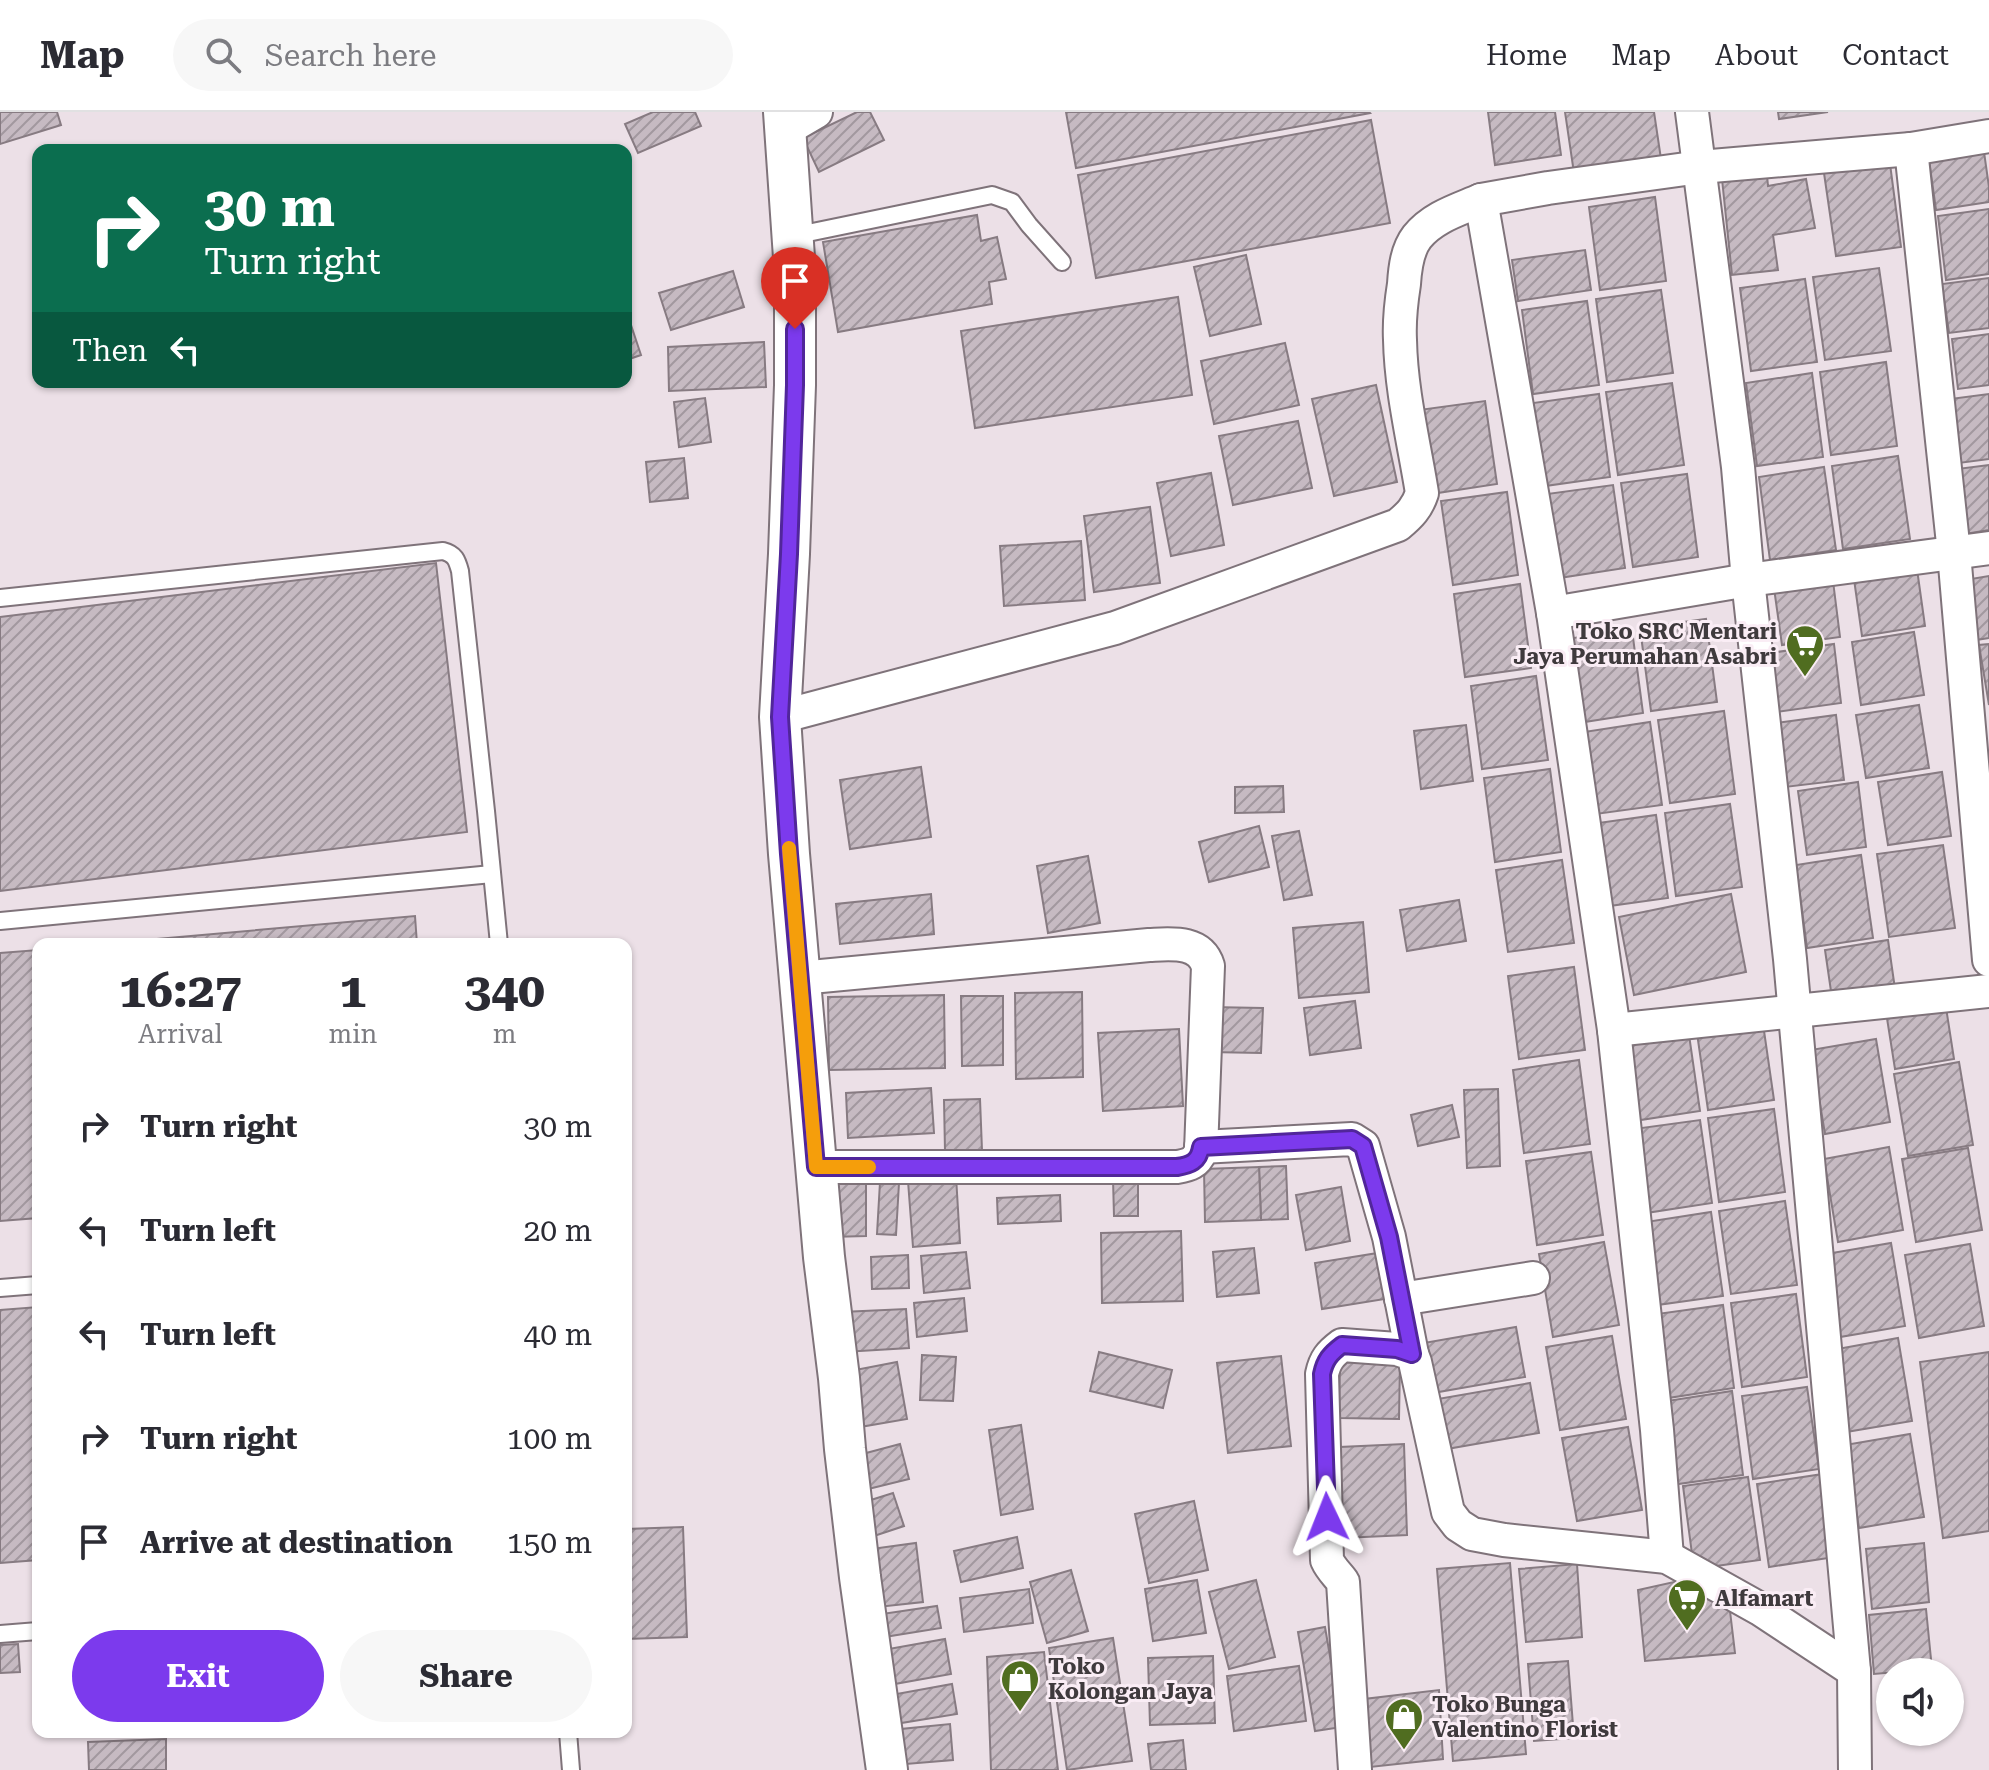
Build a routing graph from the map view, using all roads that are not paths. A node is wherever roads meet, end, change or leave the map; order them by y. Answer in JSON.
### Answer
{"nodes":[{"id":1,"x":1692,"y":112,"type":"edge"},
{"id":2,"x":796,"y":118,"type":"edge"},
{"id":3,"x":1989,"y":136,"type":"edge"},
{"id":4,"x":1911,"y":149,"type":"junction"},
{"id":5,"x":1700,"y":167,"type":"junction"},
{"id":6,"x":1481,"y":200,"type":"junction"},
{"id":7,"x":792,"y":236,"type":"junction"},
{"id":8,"x":1062,"y":262,"type":"dead end"},
{"id":9,"x":1989,"y":548,"type":"edge"},
{"id":10,"x":1954,"y":553,"type":"junction"},
{"id":11,"x":1748,"y":580,"type":"junction"},
{"id":12,"x":0,"y":598,"type":"edge"},
{"id":13,"x":1553,"y":613,"type":"junction"},
{"id":14,"x":780,"y":717,"type":"junction"},
{"id":15,"x":492,"y":874,"type":"junction"},
{"id":16,"x":0,"y":921,"type":"edge"},
{"id":17,"x":498,"y":938,"type":"edge"},
{"id":18,"x":1989,"y":960,"type":"edge"},
{"id":19,"x":800,"y":978,"type":"junction"},
{"id":20,"x":1989,"y":991,"type":"edge"},
{"id":21,"x":1795,"y":1011,"type":"junction"},
{"id":22,"x":1614,"y":1030,"type":"junction"},
{"id":23,"x":1201,"y":1147,"type":"junction"},
{"id":24,"x":816,"y":1167,"type":"junction"},
{"id":25,"x":1533,"y":1278,"type":"dead end"},
{"id":26,"x":32,"y":1285,"type":"edge"},
{"id":27,"x":0,"y":1288,"type":"edge"},
{"id":28,"x":1401,"y":1299,"type":"junction"},
{"id":29,"x":1412,"y":1354,"type":"junction"},
{"id":30,"x":1667,"y":1557,"type":"junction"},
{"id":31,"x":32,"y":1631,"type":"edge"},
{"id":32,"x":0,"y":1634,"type":"edge"},
{"id":33,"x":1854,"y":1671,"type":"junction"},
{"id":34,"x":568,"y":1738,"type":"edge"},
{"id":35,"x":571,"y":1770,"type":"edge"},
{"id":36,"x":887,"y":1770,"type":"edge"},
{"id":37,"x":1355,"y":1770,"type":"edge"},
{"id":38,"x":1855,"y":1770,"type":"edge"}],
"edges":[{"from":1,"to":5,"type":"street"},
{"from":2,"to":7,"type":"street"},
{"from":3,"to":4,"type":"street"},
{"from":4,"to":5,"type":"street"},
{"from":4,"to":10,"type":"street"},
{"from":5,"to":6,"type":"street"},
{"from":5,"to":11,"type":"street"},
{"from":6,"to":13,"type":"street"},
{"from":6,"to":14,"type":"street"},
{"from":7,"to":8,"type":"lane"},
{"from":7,"to":14,"type":"street"},
{"from":9,"to":10,"type":"street"},
{"from":10,"to":11,"type":"street"},
{"from":10,"to":18,"type":"street"},
{"from":11,"to":13,"type":"street"},
{"from":11,"to":21,"type":"street"},
{"from":12,"to":15,"type":"lane"},
{"from":13,"to":22,"type":"street"},
{"from":14,"to":19,"type":"street"},
{"from":15,"to":16,"type":"lane"},
{"from":15,"to":17,"type":"lane"},
{"from":19,"to":23,"type":"street"},
{"from":19,"to":24,"type":"street"},
{"from":20,"to":21,"type":"street"},
{"from":21,"to":22,"type":"street"},
{"from":21,"to":33,"type":"street"},
{"from":22,"to":30,"type":"street"},
{"from":23,"to":24,"type":"street"},
{"from":23,"to":28,"type":"street"},
{"from":24,"to":36,"type":"street"},
{"from":25,"to":28,"type":"street"},
{"from":26,"to":27,"type":"lane"},
{"from":28,"to":29,"type":"street"},
{"from":29,"to":30,"type":"street"},
{"from":29,"to":37,"type":"street"},
{"from":30,"to":33,"type":"street"},
{"from":31,"to":32,"type":"lane"},
{"from":33,"to":38,"type":"street"},
{"from":34,"to":35,"type":"lane"}]}
